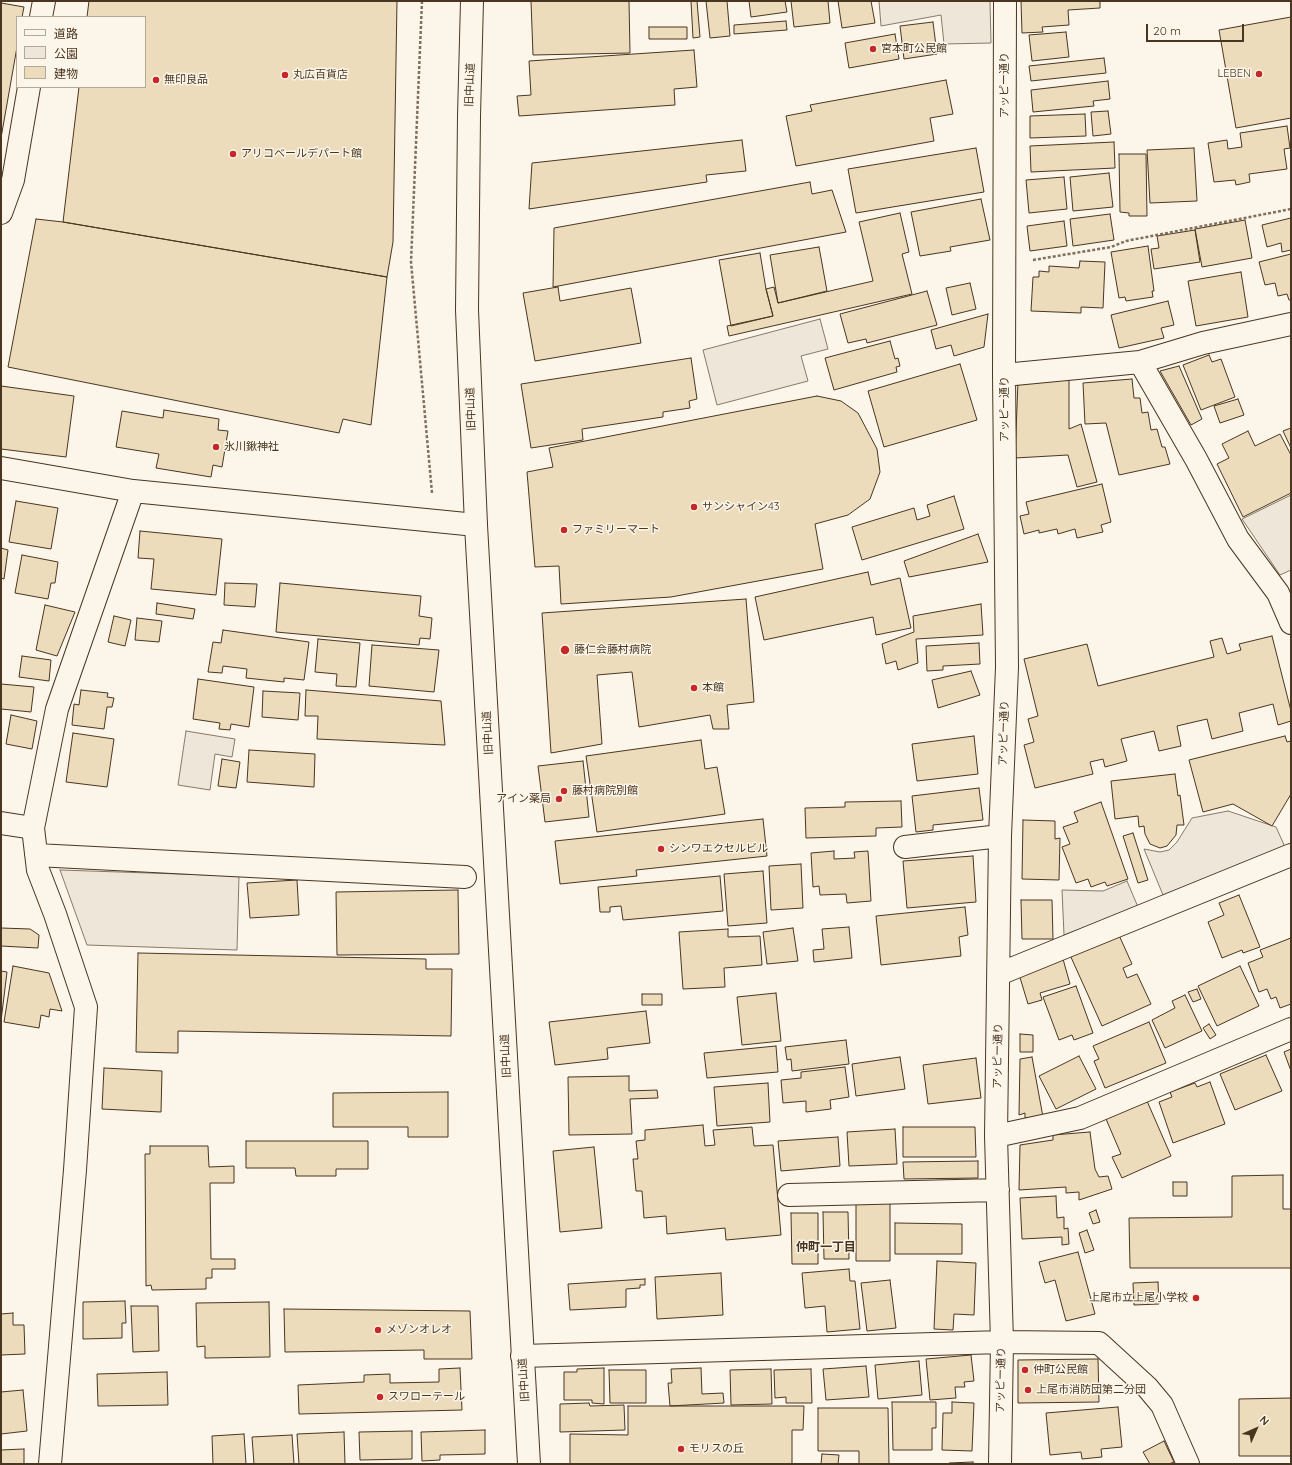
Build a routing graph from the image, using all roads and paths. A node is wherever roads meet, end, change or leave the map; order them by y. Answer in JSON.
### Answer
{"nodes":[{"id":1,"x":44,"y":1,"type":"edge"},
{"id":2,"x":422,"y":1,"type":"edge"},
{"id":3,"x":472,"y":1,"type":"edge"},
{"id":4,"x":1005,"y":1,"type":"edge"},
{"id":5,"x":41,"y":16,"type":"edge"},
{"id":6,"x":29,"y":88,"type":"edge"},
{"id":7,"x":1291,"y":209,"type":"edge"},
{"id":8,"x":1,"y":213,"type":"edge"},
{"id":9,"x":1004,"y":265,"type":"junction"},
{"id":10,"x":1291,"y":324,"type":"edge"},
{"id":11,"x":1140,"y":362,"type":"junction"},
{"id":12,"x":1004,"y":375,"type":"junction"},
{"id":13,"x":1,"y":468,"type":"edge"},
{"id":14,"x":133,"y":491,"type":"junction"},
{"id":15,"x":432,"y":500,"type":"dead end"},
{"id":16,"x":476,"y":525,"type":"junction"},
{"id":17,"x":1291,"y":623,"type":"edge"},
{"id":18,"x":1,"y":823,"type":"edge"},
{"id":19,"x":34,"y":828,"type":"junction"},
{"id":20,"x":1000,"y":836,"type":"junction"},
{"id":21,"x":905,"y":848,"type":"dead end"},
{"id":22,"x":36,"y":855,"type":"junction"},
{"id":23,"x":1291,"y":855,"type":"edge"},
{"id":24,"x":465,"y":877,"type":"dead end"},
{"id":25,"x":999,"y":974,"type":"junction"},
{"id":26,"x":1291,"y":1029,"type":"edge"},
{"id":27,"x":996,"y":1136,"type":"junction"},
{"id":28,"x":998,"y":1190,"type":"junction"},
{"id":29,"x":789,"y":1195,"type":"dead end"},
{"id":30,"x":1002,"y":1342,"type":"junction"},
{"id":31,"x":522,"y":1356,"type":"junction"},
{"id":32,"x":50,"y":1464,"type":"edge"},
{"id":33,"x":529,"y":1464,"type":"edge"},
{"id":34,"x":1000,"y":1464,"type":"edge"},
{"id":35,"x":1188,"y":1464,"type":"edge"}],
"edges":[{"from":1,"to":5,"type":"street"},
{"from":2,"to":15,"type":"path"},
{"from":3,"to":16,"type":"street","name":"旧中山道"},
{"from":4,"to":9,"type":"street","name":"アッピー通り"},
{"from":6,"to":8,"type":"street"},
{"from":7,"to":9,"type":"path"},
{"from":9,"to":12,"type":"street","name":"アッピー通り"},
{"from":10,"to":11,"type":"street"},
{"from":11,"to":12,"type":"street"},
{"from":11,"to":17,"type":"street"},
{"from":12,"to":20,"type":"street","name":"アッピー通り"},
{"from":13,"to":14,"type":"street"},
{"from":14,"to":16,"type":"street"},
{"from":14,"to":19,"type":"street"},
{"from":16,"to":31,"type":"street","name":"旧中山道"},
{"from":18,"to":19,"type":"street"},
{"from":19,"to":22,"type":"street"},
{"from":20,"to":21,"type":"street"},
{"from":20,"to":25,"type":"street","name":"アッピー通り"},
{"from":22,"to":24,"type":"street"},
{"from":22,"to":32,"type":"street"},
{"from":23,"to":25,"type":"street"},
{"from":25,"to":27,"type":"street","name":"アッピー通り"},
{"from":26,"to":27,"type":"street"},
{"from":27,"to":28,"type":"street","name":"アッピー通り"},
{"from":28,"to":29,"type":"street"},
{"from":28,"to":30,"type":"street","name":"アッピー通り"},
{"from":30,"to":31,"type":"street"},
{"from":30,"to":34,"type":"street","name":"アッピー通り"},
{"from":30,"to":35,"type":"street"},
{"from":31,"to":33,"type":"street","name":"旧中山道"}]}
